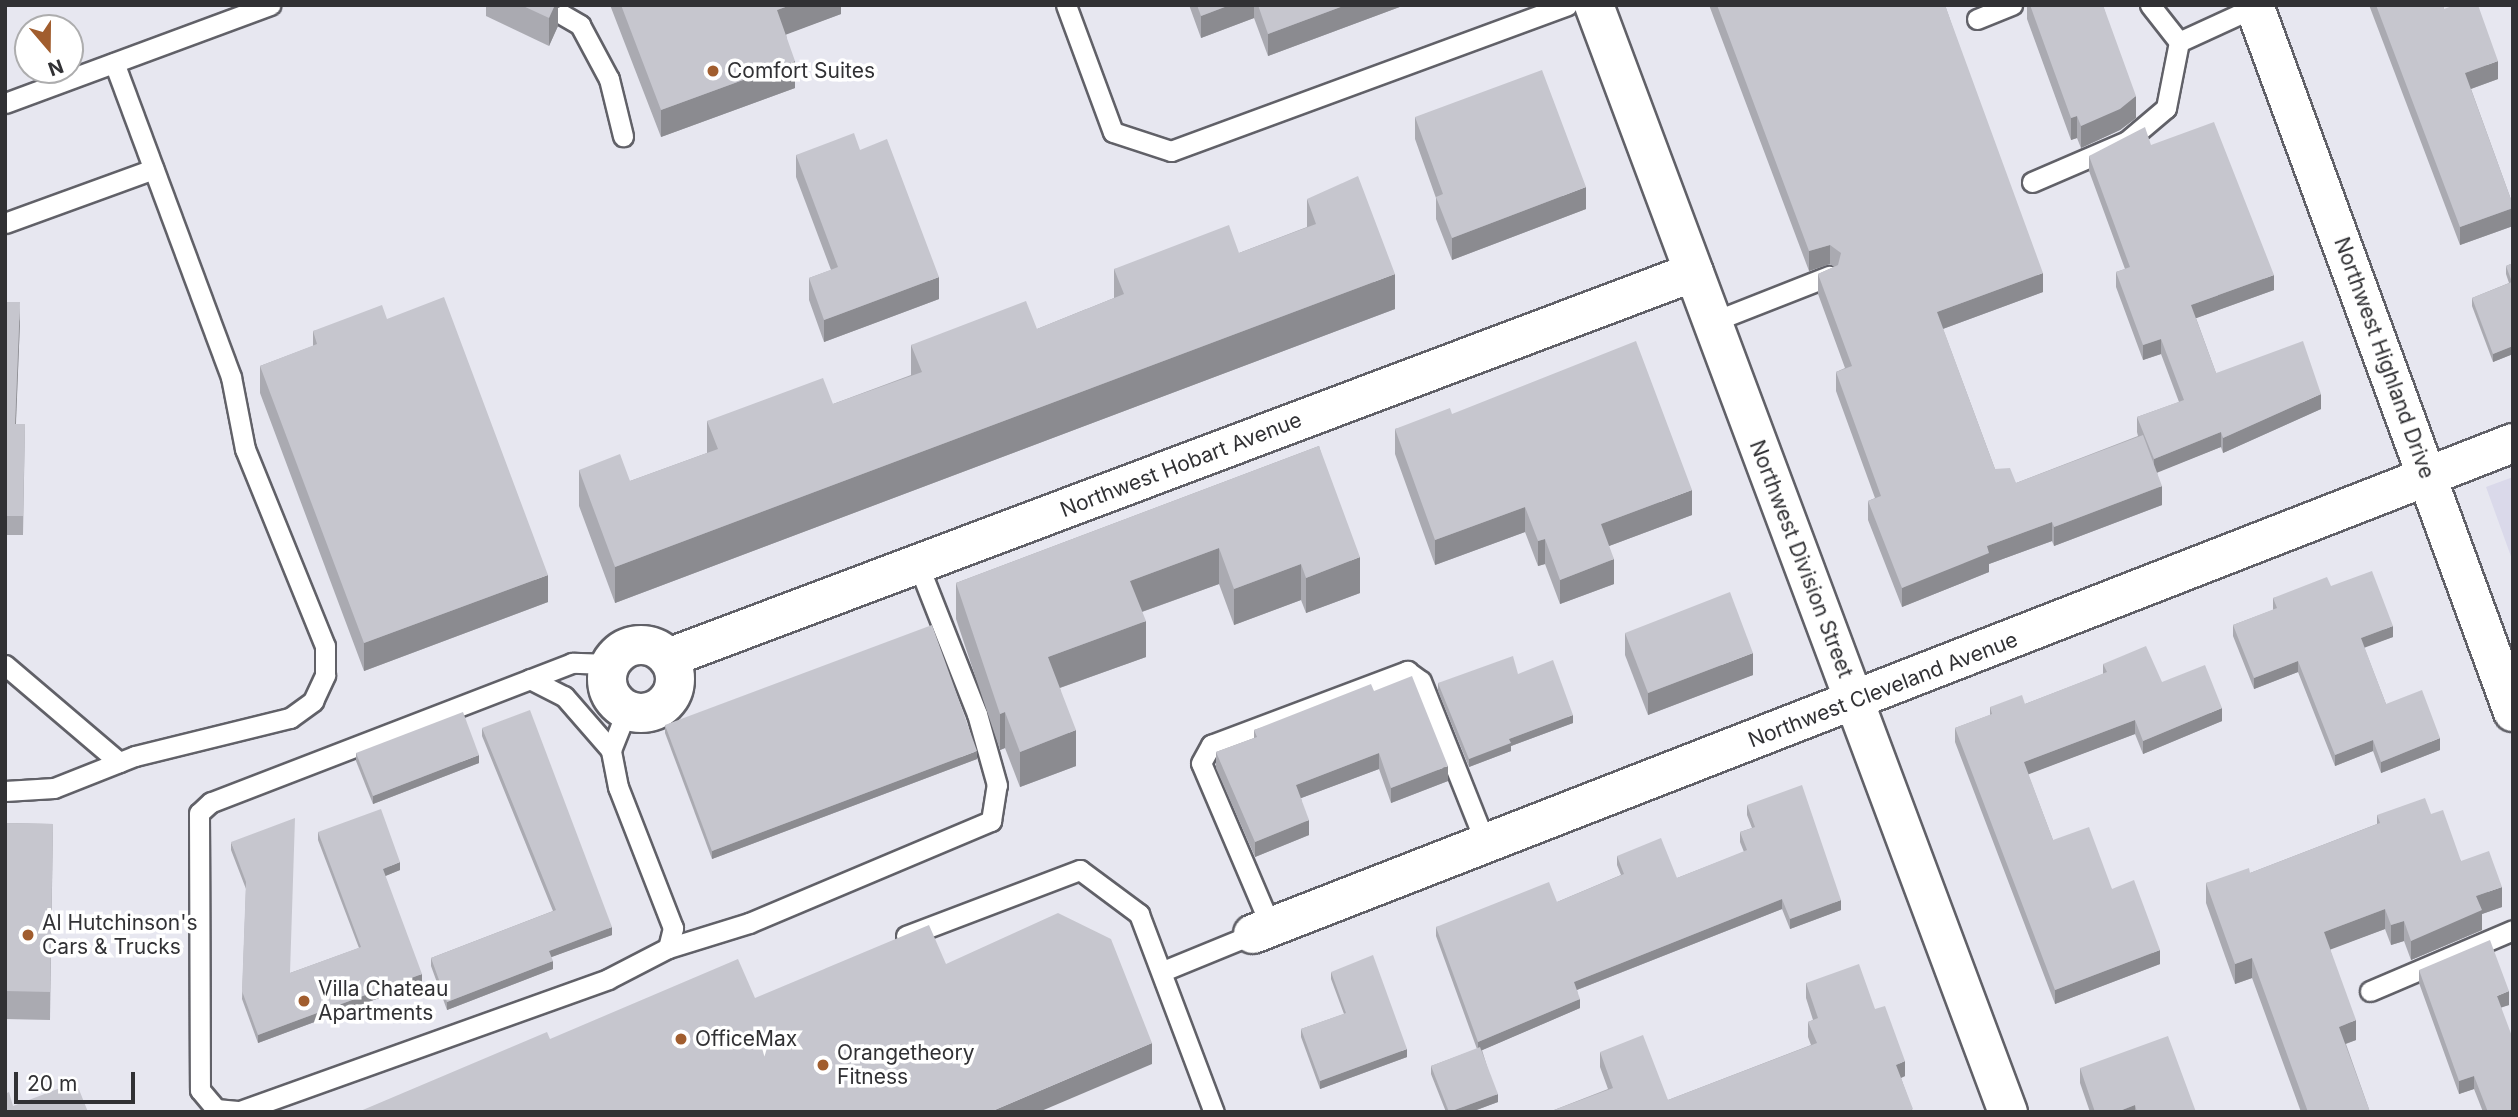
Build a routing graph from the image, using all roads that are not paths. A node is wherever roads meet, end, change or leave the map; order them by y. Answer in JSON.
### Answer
{"nodes":[{"id":1,"x":270,"y":5,"type":"edge"},
{"id":2,"x":1066,"y":5,"type":"edge"},
{"id":3,"x":1567,"y":5,"type":"edge"},
{"id":4,"x":1594,"y":5,"type":"edge"},
{"id":5,"x":2012,"y":5,"type":"edge"},
{"id":6,"x":2150,"y":5,"type":"edge"},
{"id":7,"x":2254,"y":6,"type":"edge"},
{"id":8,"x":563,"y":15,"type":"dead end"},
{"id":9,"x":1977,"y":19,"type":"dead end"},
{"id":10,"x":2179,"y":42,"type":"junction"},
{"id":11,"x":114,"y":63,"type":"junction"},
{"id":12,"x":5,"y":103,"type":"edge"},
{"id":13,"x":622,"y":136,"type":"dead end"},
{"id":14,"x":153,"y":169,"type":"junction"},
{"id":15,"x":2032,"y":181,"type":"dead end"},
{"id":16,"x":5,"y":223,"type":"edge"},
{"id":17,"x":1694,"y":272,"type":"junction"},
{"id":18,"x":1829,"y":275,"type":"edge"},
{"id":19,"x":1712,"y":322,"type":"junction"},
{"id":20,"x":2513,"y":443,"type":"edge"},
{"id":21,"x":2427,"y":476,"type":"junction"},
{"id":22,"x":918,"y":564,"type":"junction"},
{"id":23,"x":668,"y":658,"type":"junction"},
{"id":24,"x":610,"y":664,"type":"junction"},
{"id":25,"x":5,"y":665,"type":"edge"},
{"id":26,"x":530,"y":680,"type":"junction"},
{"id":27,"x":1854,"y":701,"type":"junction"},
{"id":28,"x":627,"y":710,"type":"junction"},
{"id":29,"x":2513,"y":712,"type":"edge"},
{"id":30,"x":611,"y":750,"type":"junction"},
{"id":31,"x":119,"y":762,"type":"junction"},
{"id":32,"x":5,"y":791,"type":"edge"},
{"id":33,"x":1486,"y":844,"type":"junction"},
{"id":34,"x":1262,"y":930,"type":"junction"},
{"id":35,"x":2513,"y":930,"type":"edge"},
{"id":36,"x":887,"y":944,"type":"edge"},
{"id":37,"x":668,"y":948,"type":"junction"},
{"id":38,"x":1163,"y":971,"type":"junction"},
{"id":39,"x":2370,"y":991,"type":"dead end"},
{"id":40,"x":1214,"y":1112,"type":"edge"},
{"id":41,"x":2008,"y":1112,"type":"edge"}],
"edges":[{"from":1,"to":11,"type":"lane"},
{"from":2,"to":3,"type":"lane"},
{"from":4,"to":17,"type":"street","name":"Northwest Division Street"},
{"from":5,"to":9,"type":"lane"},
{"from":6,"to":10,"type":"lane"},
{"from":7,"to":10,"type":"lane"},
{"from":7,"to":21,"type":"street","name":"Northwest Highland Drive"},
{"from":8,"to":13,"type":"lane"},
{"from":10,"to":15,"type":"lane"},
{"from":11,"to":12,"type":"lane"},
{"from":11,"to":14,"type":"lane"},
{"from":14,"to":16,"type":"lane"},
{"from":14,"to":31,"type":"lane"},
{"from":17,"to":19,"type":"street","name":"Northwest Division Street"},
{"from":17,"to":22,"type":"street","name":"Northwest Hobart Avenue"},
{"from":18,"to":19,"type":"lane"},
{"from":19,"to":27,"type":"street","name":"Northwest Division Street"},
{"from":20,"to":21,"type":"street","name":"Northwest Cleveland Avenue"},
{"from":21,"to":27,"type":"street","name":"Northwest Cleveland Avenue"},
{"from":21,"to":29,"type":"street","name":"Northwest Highland Drive"},
{"from":22,"to":23,"type":"street","name":"Northwest Hobart Avenue"},
{"from":22,"to":37,"type":"lane"},
{"from":23,"to":24,"type":"street"},
{"from":23,"to":28,"type":"street"},
{"from":24,"to":26,"type":"lane"},
{"from":24,"to":28,"type":"street"},
{"from":25,"to":31,"type":"lane"},
{"from":26,"to":30,"type":"lane"},
{"from":26,"to":37,"type":"lane"},
{"from":27,"to":33,"type":"street","name":"Northwest Cleveland Avenue"},
{"from":27,"to":41,"type":"street","name":"Northwest Division Street"},
{"from":28,"to":30,"type":"lane"},
{"from":30,"to":37,"type":"lane"},
{"from":31,"to":32,"type":"lane"},
{"from":33,"to":34,"type":"street","name":"Northwest Cleveland Avenue"},
{"from":33,"to":34,"type":"lane"},
{"from":34,"to":38,"type":"lane"},
{"from":35,"to":39,"type":"lane"},
{"from":36,"to":38,"type":"lane"},
{"from":38,"to":40,"type":"lane"}]}
